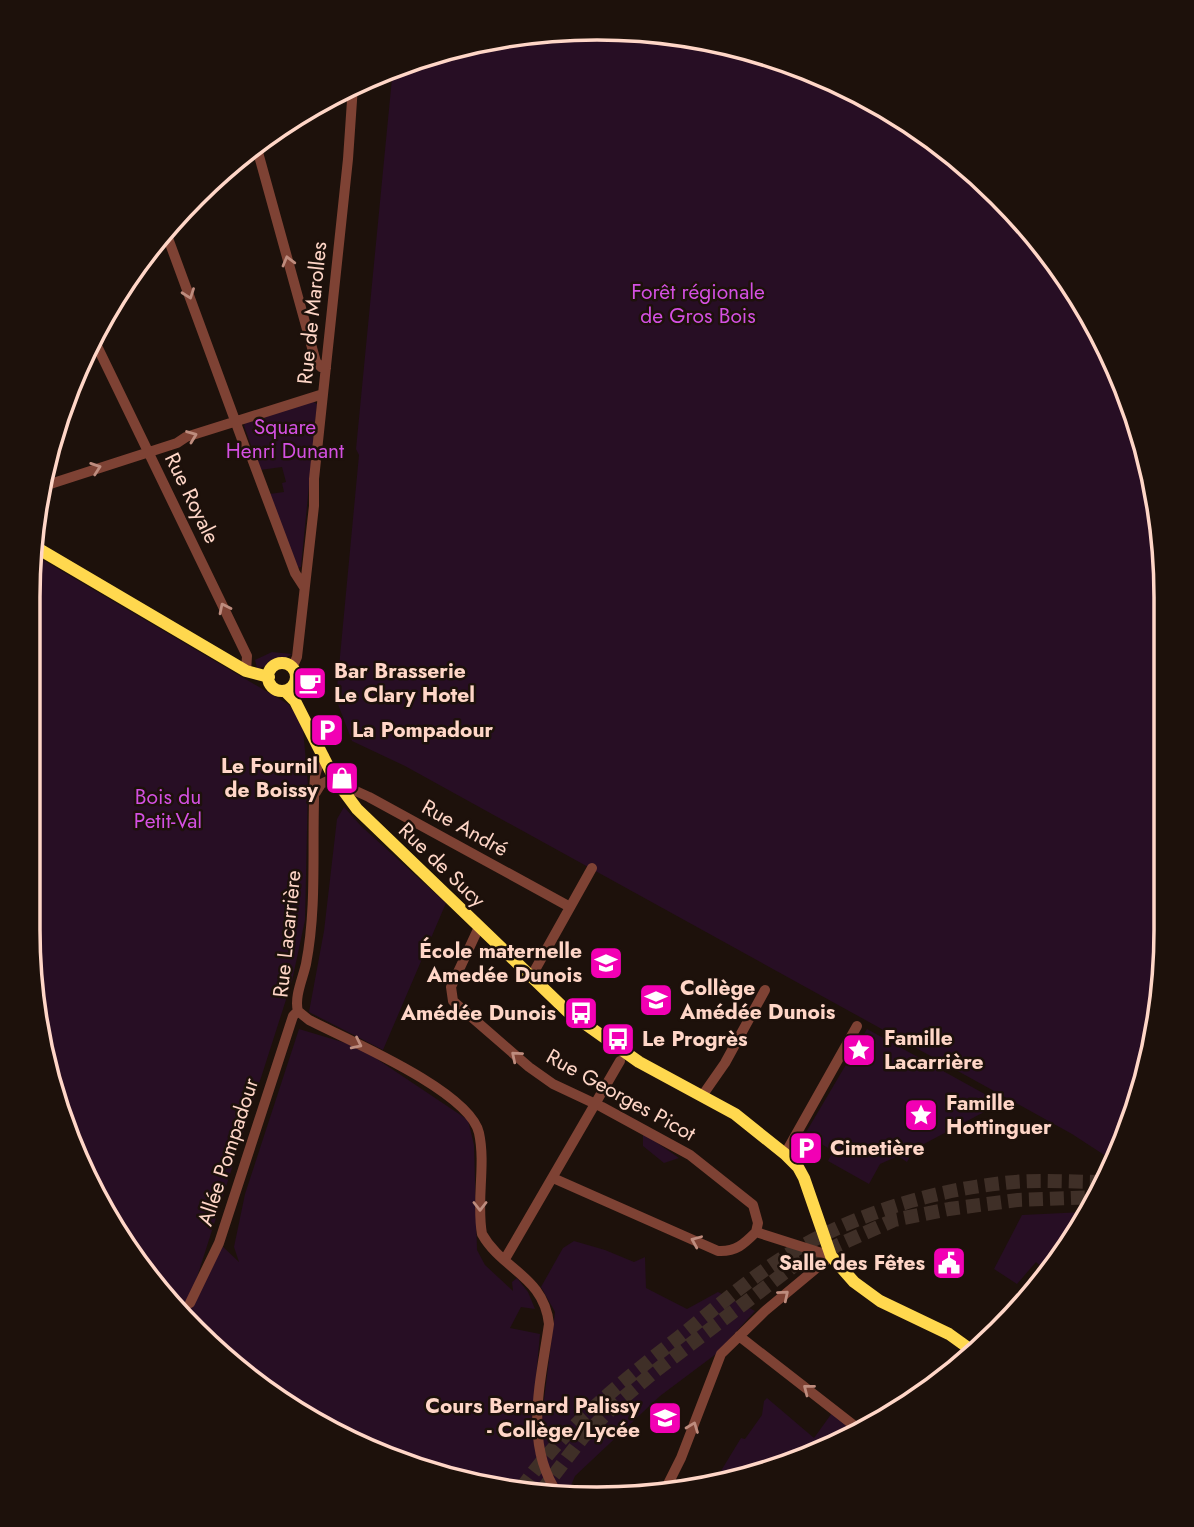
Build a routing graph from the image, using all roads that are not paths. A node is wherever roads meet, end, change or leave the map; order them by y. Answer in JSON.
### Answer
{"nodes":[{"id":1,"x":352,"y":97,"type":"edge"},
{"id":2,"x":259,"y":155,"type":"edge"},
{"id":3,"x":169,"y":241,"type":"edge"},
{"id":4,"x":99,"y":350,"type":"edge"},
{"id":5,"x":326,"y":368,"type":"junction"},
{"id":6,"x":323,"y":394,"type":"junction"},
{"id":7,"x":236,"y":421,"type":"junction"},
{"id":8,"x":147,"y":451,"type":"junction"},
{"id":9,"x":52,"y":483,"type":"edge"},
{"id":10,"x":42,"y":551,"type":"edge"},
{"id":11,"x":304,"y":587,"type":"junction"},
{"id":12,"x":292,"y":667,"type":"junction"},
{"id":13,"x":246,"y":671,"type":"junction"},
{"id":14,"x":268,"y":677,"type":"junction"},
{"id":15,"x":290,"y":692,"type":"junction"},
{"id":16,"x":324,"y":756,"type":"junction"},
{"id":17,"x":337,"y":783,"type":"junction"},
{"id":18,"x":316,"y":792,"type":"junction"},
{"id":19,"x":592,"y":868,"type":"dead end"},
{"id":20,"x":570,"y":907,"type":"junction"},
{"id":21,"x":479,"y":927,"type":"junction"},
{"id":22,"x":531,"y":978,"type":"junction"},
{"id":23,"x":765,"y":990,"type":"dead end"},
{"id":24,"x":298,"y":1011,"type":"junction"},
{"id":25,"x":857,"y":1027,"type":"dead end"},
{"id":26,"x":620,"y":1061,"type":"dead end"},
{"id":27,"x":702,"y":1096,"type":"junction"},
{"id":28,"x":595,"y":1103,"type":"junction"},
{"id":29,"x":785,"y":1154,"type":"junction"},
{"id":30,"x":553,"y":1178,"type":"junction"},
{"id":31,"x":756,"y":1232,"type":"junction"},
{"id":32,"x":831,"y":1256,"type":"junction"},
{"id":33,"x":505,"y":1259,"type":"junction"},
{"id":34,"x":190,"y":1303,"type":"dead end"},
{"id":35,"x":739,"y":1336,"type":"junction"},
{"id":36,"x":967,"y":1347,"type":"edge"},
{"id":37,"x":852,"y":1424,"type":"edge"},
{"id":38,"x":669,"y":1482,"type":"edge"},
{"id":39,"x":553,"y":1485,"type":"edge"}],
"edges":[{"from":1,"to":5,"type":"street","name":"Rue de Marolles"},
{"from":5,"to":2,"type":"street","one_way":true},
{"from":3,"to":7,"type":"street","one_way":true},
{"from":4,"to":8,"type":"street","name":"Rue Royale"},
{"from":5,"to":6,"type":"street","name":"Rue de Marolles"},
{"from":6,"to":7,"type":"street"},
{"from":6,"to":11,"type":"street","name":"Rue de Marolles"},
{"from":8,"to":7,"type":"street","one_way":true},
{"from":7,"to":11,"type":"street"},
{"from":9,"to":8,"type":"street","one_way":true},
{"from":13,"to":8,"type":"street","name":"Rue Royale","one_way":true},
{"from":10,"to":13,"type":"main road"},
{"from":11,"to":12,"type":"street","name":"Rue de Marolles"},
{"from":12,"to":14,"type":"main road"},
{"from":12,"to":15,"type":"main road"},
{"from":13,"to":14,"type":"main road"},
{"from":14,"to":15,"type":"main road"},
{"from":15,"to":16,"type":"main road","name":"Rue de Sucy"},
{"from":16,"to":17,"type":"main road","name":"Rue de Sucy"},
{"from":16,"to":18,"type":"street","name":"Rue Lacarrière"},
{"from":17,"to":18,"type":"street"},
{"from":17,"to":20,"type":"street","name":"Rue André"},
{"from":17,"to":21,"type":"main road","name":"Rue de Sucy"},
{"from":18,"to":24,"type":"street","name":"Rue Lacarrière"},
{"from":19,"to":20,"type":"street"},
{"from":20,"to":22,"type":"street"},
{"from":21,"to":22,"type":"main road","name":"Rue de Sucy"},
{"from":28,"to":21,"type":"street","name":"Rue Georges Picot","one_way":true},
{"from":22,"to":27,"type":"main road","name":"Rue de Sucy"},
{"from":23,"to":27,"type":"street"},
{"from":24,"to":33,"type":"street","name":"Rue Lacarrière","one_way":true},
{"from":24,"to":34,"type":"street","name":"Allée Pompadour"},
{"from":25,"to":29,"type":"street"},
{"from":26,"to":28,"type":"street"},
{"from":27,"to":29,"type":"main road","name":"Rue de Sucy"},
{"from":28,"to":30,"type":"street"},
{"from":28,"to":31,"type":"street","name":"Rue Georges Picot"},
{"from":29,"to":32,"type":"main road","name":"Rue de Sucy"},
{"from":31,"to":30,"type":"street","one_way":true},
{"from":30,"to":33,"type":"street"},
{"from":31,"to":32,"type":"street"},
{"from":35,"to":32,"type":"street","one_way":true},
{"from":32,"to":36,"type":"main road","name":"Rue de Sucy"},
{"from":33,"to":39,"type":"street","name":"Rue Lacarrière"},
{"from":37,"to":35,"type":"street","one_way":true},
{"from":38,"to":35,"type":"street","one_way":true}]}
